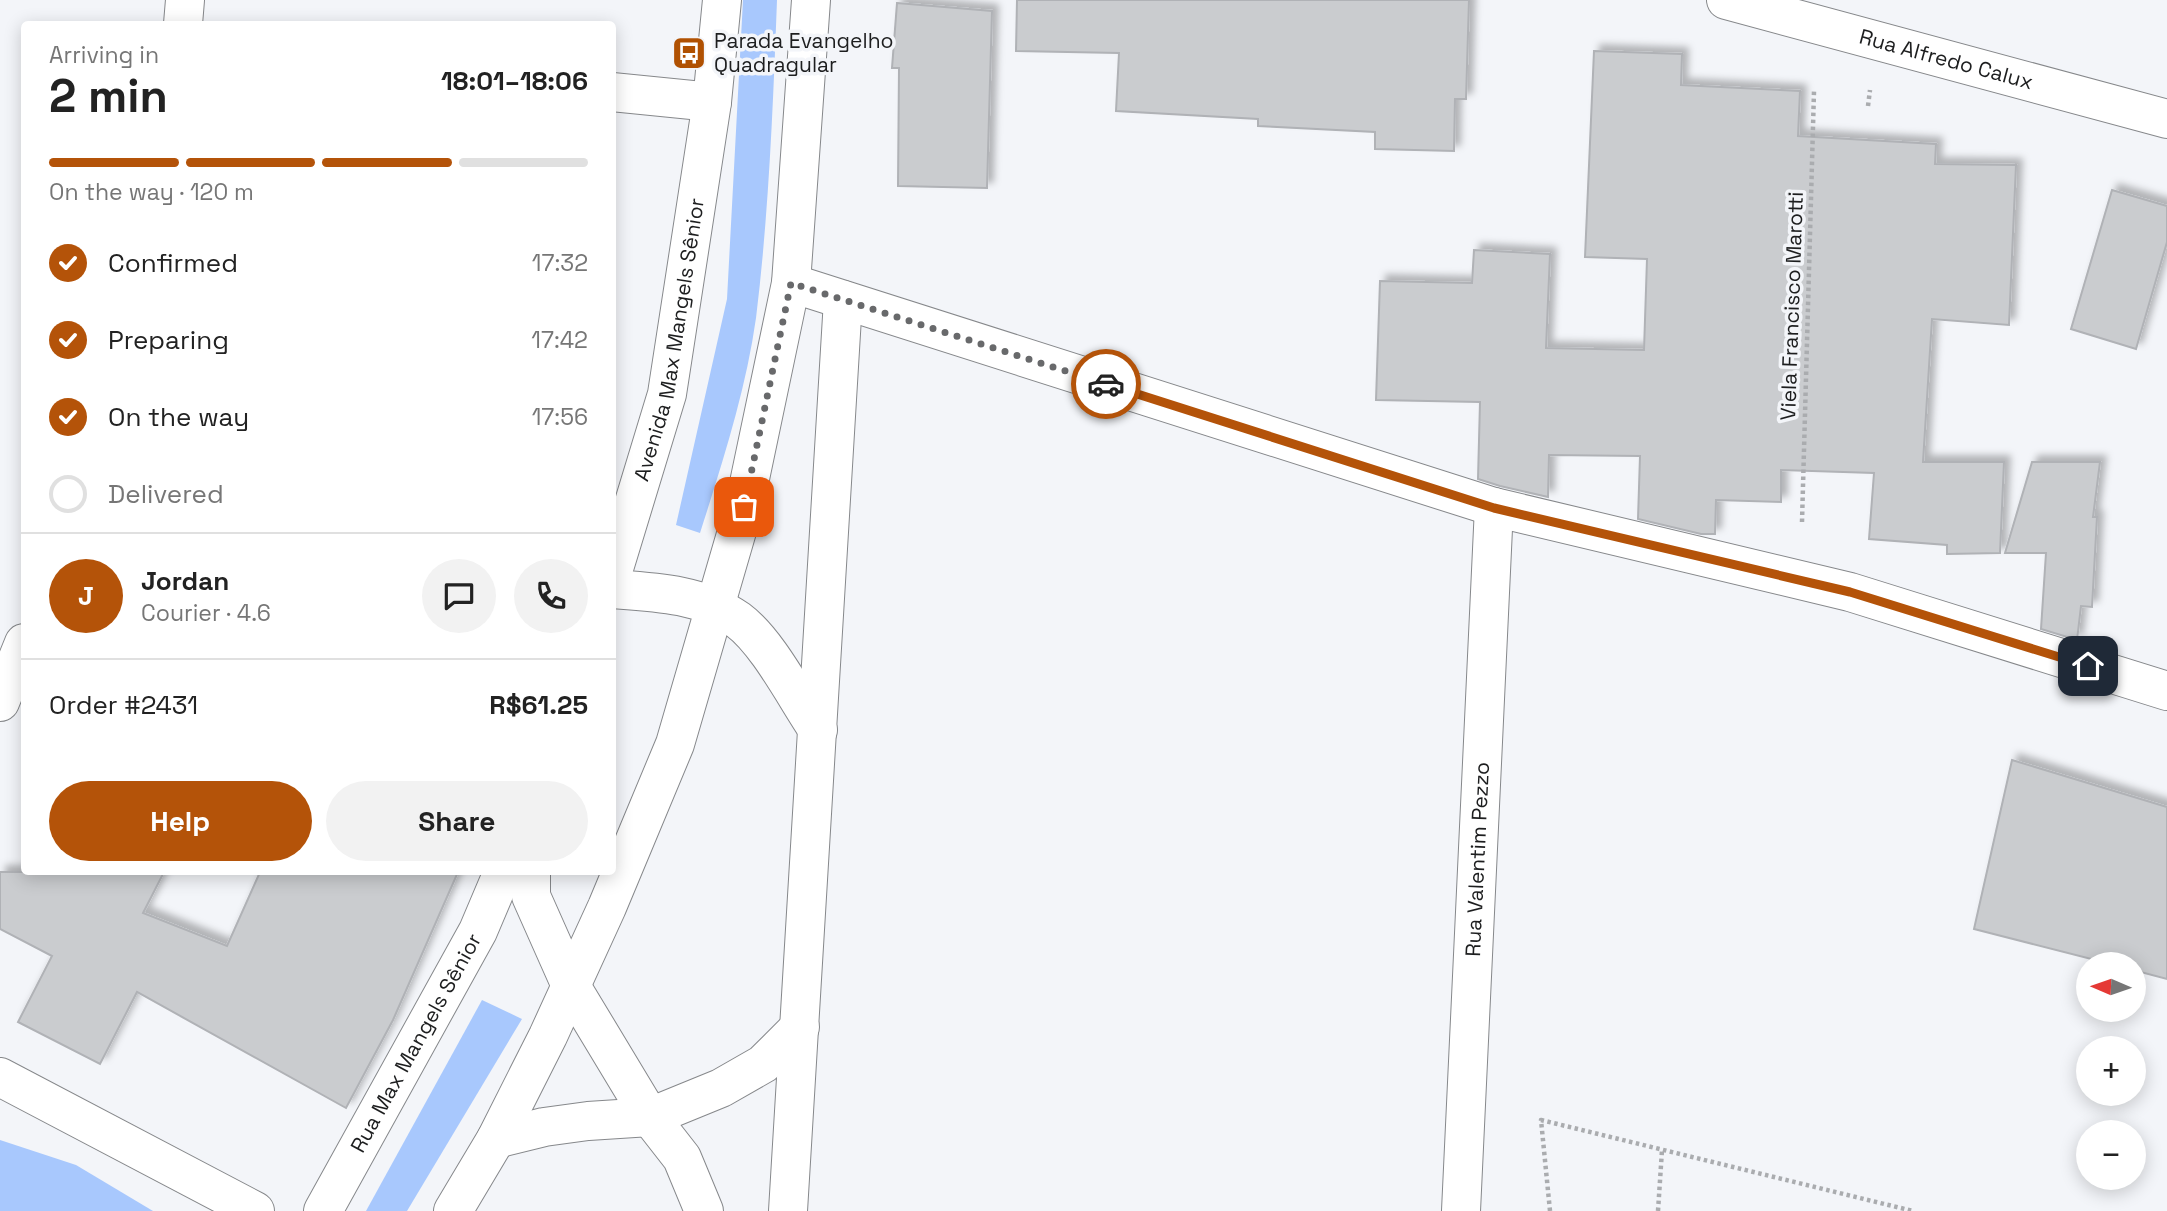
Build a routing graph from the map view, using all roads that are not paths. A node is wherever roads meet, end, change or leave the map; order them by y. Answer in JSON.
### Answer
{"nodes":[{"id":1,"x":185,"y":0,"type":"edge"},
{"id":2,"x":722,"y":0,"type":"edge"},
{"id":3,"x":811,"y":0,"type":"edge"},
{"id":4,"x":1726,"y":0,"type":"edge"},
{"id":5,"x":183,"y":21,"type":"edge"},
{"id":6,"x":616,"y":92,"type":"edge"},
{"id":7,"x":712,"y":102,"type":"junction"},
{"id":8,"x":2167,"y":119,"type":"edge"},
{"id":9,"x":791,"y":283,"type":"junction"},
{"id":10,"x":843,"y":300,"type":"junction"},
{"id":11,"x":1494,"y":508,"type":"junction"},
{"id":12,"x":616,"y":562,"type":"edge"},
{"id":13,"x":616,"y":589,"type":"edge"},
{"id":14,"x":715,"y":607,"type":"junction"},
{"id":15,"x":21,"y":650,"type":"edge"},
{"id":16,"x":2167,"y":691,"type":"edge"},
{"id":17,"x":0,"y":702,"type":"edge"},
{"id":18,"x":817,"y":730,"type":"junction"},
{"id":19,"x":502,"y":875,"type":"edge"},
{"id":20,"x":531,"y":875,"type":"edge"},
{"id":21,"x":571,"y":986,"type":"junction"},
{"id":22,"x":800,"y":1027,"type":"junction"},
{"id":23,"x":0,"y":1077,"type":"edge"},
{"id":24,"x":650,"y":1116,"type":"junction"},
{"id":25,"x":496,"y":1139,"type":"junction"},
{"id":26,"x":255,"y":1211,"type":"edge"},
{"id":27,"x":323,"y":1211,"type":"edge"},
{"id":28,"x":453,"y":1211,"type":"edge"},
{"id":29,"x":705,"y":1211,"type":"edge"},
{"id":30,"x":788,"y":1211,"type":"edge"},
{"id":31,"x":1461,"y":1211,"type":"edge"}],
"edges":[{"from":1,"to":5,"type":"street"},
{"from":2,"to":7,"type":"street"},
{"from":3,"to":9,"type":"street"},
{"from":4,"to":8,"type":"street","name":"Rua Alfredo Calux"},
{"from":6,"to":7,"type":"street"},
{"from":7,"to":12,"type":"street","name":"Avenida Max Mangels Sênior"},
{"from":9,"to":10,"type":"street"},
{"from":9,"to":14,"type":"street"},
{"from":10,"to":11,"type":"street"},
{"from":10,"to":18,"type":"street"},
{"from":11,"to":16,"type":"street"},
{"from":11,"to":31,"type":"street","name":"Rua Valentim Pezzo"},
{"from":13,"to":14,"type":"street"},
{"from":14,"to":18,"type":"street"},
{"from":14,"to":21,"type":"street"},
{"from":15,"to":17,"type":"street"},
{"from":18,"to":22,"type":"street"},
{"from":19,"to":27,"type":"street","name":"Rua Max Mangels Sênior"},
{"from":20,"to":21,"type":"street"},
{"from":21,"to":24,"type":"street"},
{"from":21,"to":25,"type":"street"},
{"from":22,"to":24,"type":"street"},
{"from":22,"to":30,"type":"street"},
{"from":23,"to":26,"type":"street"},
{"from":24,"to":25,"type":"street"},
{"from":24,"to":29,"type":"street"},
{"from":25,"to":28,"type":"street"}]}
